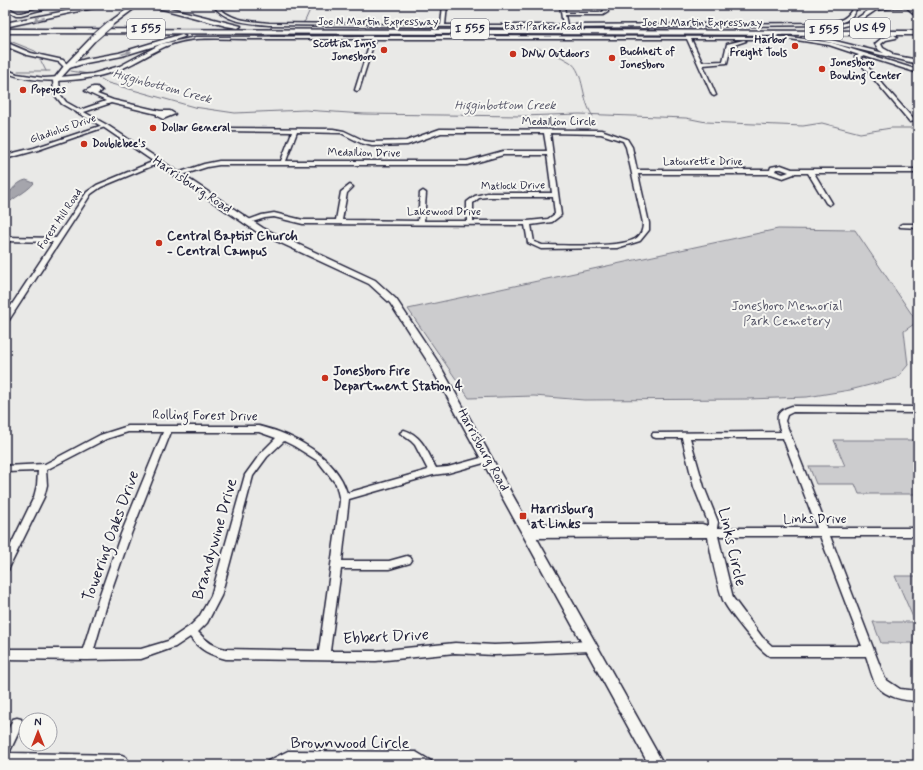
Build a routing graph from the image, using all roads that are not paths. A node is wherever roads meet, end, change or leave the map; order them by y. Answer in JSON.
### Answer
{"nodes":[{"id":1,"x":56,"y":5,"type":"edge"},
{"id":2,"x":104,"y":5,"type":"edge"},
{"id":3,"x":136,"y":5,"type":"edge"},
{"id":4,"x":142,"y":5,"type":"edge"},
{"id":5,"x":146,"y":5,"type":"edge"},
{"id":6,"x":215,"y":5,"type":"edge"},
{"id":7,"x":445,"y":5,"type":"edge"},
{"id":8,"x":562,"y":5,"type":"edge"},
{"id":9,"x":604,"y":5,"type":"edge"},
{"id":10,"x":856,"y":5,"type":"edge"},
{"id":11,"x":897,"y":5,"type":"edge"},
{"id":12,"x":910,"y":6,"type":"edge"},
{"id":13,"x":918,"y":6,"type":"edge"},
{"id":14,"x":5,"y":7,"type":"edge"},
{"id":15,"x":6,"y":14,"type":"dead end"},
{"id":16,"x":17,"y":14,"type":"junction"},
{"id":17,"x":563,"y":14,"type":"junction"},
{"id":18,"x":918,"y":16,"type":"edge"},
{"id":19,"x":443,"y":26,"type":"junction"},
{"id":20,"x":5,"y":27,"type":"edge"},
{"id":21,"x":566,"y":27,"type":"junction"},
{"id":22,"x":823,"y":28,"type":"junction"},
{"id":23,"x":287,"y":29,"type":"junction"},
{"id":24,"x":918,"y":29,"type":"edge"},
{"id":25,"x":730,"y":30,"type":"junction"},
{"id":26,"x":5,"y":31,"type":"edge"},
{"id":27,"x":219,"y":32,"type":"junction"},
{"id":28,"x":637,"y":33,"type":"junction"},
{"id":29,"x":918,"y":34,"type":"edge"},
{"id":30,"x":785,"y":35,"type":"junction"},
{"id":31,"x":910,"y":35,"type":"junction"},
{"id":32,"x":374,"y":37,"type":"junction"},
{"id":33,"x":688,"y":37,"type":"junction"},
{"id":34,"x":745,"y":38,"type":"junction"},
{"id":35,"x":5,"y":44,"type":"edge"},
{"id":36,"x":864,"y":54,"type":"junction"},
{"id":37,"x":54,"y":59,"type":"junction"},
{"id":38,"x":73,"y":59,"type":"junction"},
{"id":39,"x":88,"y":60,"type":"junction"},
{"id":40,"x":918,"y":61,"type":"edge"},
{"id":41,"x":700,"y":64,"type":"junction"},
{"id":42,"x":66,"y":66,"type":"junction"},
{"id":43,"x":5,"y":70,"type":"edge"},
{"id":44,"x":918,"y":72,"type":"edge"},
{"id":45,"x":57,"y":78,"type":"junction"},
{"id":46,"x":358,"y":90,"type":"dead end"},
{"id":47,"x":95,"y":93,"type":"dead end"},
{"id":48,"x":714,"y":95,"type":"dead end"},
{"id":49,"x":109,"y":100,"type":"junction"},
{"id":50,"x":78,"y":111,"type":"junction"},
{"id":51,"x":161,"y":113,"type":"dead end"},
{"id":52,"x":912,"y":121,"type":"dead end"},
{"id":53,"x":105,"y":126,"type":"junction"},
{"id":54,"x":222,"y":130,"type":"dead end"},
{"id":55,"x":295,"y":131,"type":"junction"},
{"id":56,"x":547,"y":132,"type":"junction"},
{"id":57,"x":550,"y":153,"type":"junction"},
{"id":58,"x":5,"y":157,"type":"edge"},
{"id":59,"x":157,"y":162,"type":"junction"},
{"id":60,"x":283,"y":163,"type":"junction"},
{"id":61,"x":810,"y":171,"type":"junction"},
{"id":62,"x":918,"y":171,"type":"edge"},
{"id":63,"x":634,"y":172,"type":"junction"},
{"id":64,"x":177,"y":175,"type":"junction"},
{"id":65,"x":350,"y":187,"type":"dead end"},
{"id":66,"x":423,"y":193,"type":"dead end"},
{"id":67,"x":555,"y":195,"type":"junction"},
{"id":68,"x":829,"y":203,"type":"dead end"},
{"id":69,"x":246,"y":222,"type":"junction"},
{"id":70,"x":339,"y":222,"type":"junction"},
{"id":71,"x":421,"y":222,"type":"junction"},
{"id":72,"x":470,"y":222,"type":"junction"},
{"id":73,"x":528,"y":223,"type":"junction"},
{"id":74,"x":902,"y":226,"type":"dead end"},
{"id":75,"x":918,"y":226,"type":"edge"},
{"id":76,"x":5,"y":239,"type":"edge"},
{"id":77,"x":57,"y":240,"type":"junction"},
{"id":78,"x":5,"y":320,"type":"edge"},
{"id":79,"x":918,"y":410,"type":"edge"},
{"id":80,"x":168,"y":429,"type":"junction"},
{"id":81,"x":404,"y":433,"type":"dead end"},
{"id":82,"x":656,"y":435,"type":"dead end"},
{"id":83,"x":685,"y":435,"type":"junction"},
{"id":84,"x":786,"y":435,"type":"junction"},
{"id":85,"x":283,"y":437,"type":"junction"},
{"id":86,"x":487,"y":457,"type":"junction"},
{"id":87,"x":42,"y":468,"type":"junction"},
{"id":88,"x":5,"y":469,"type":"edge"},
{"id":89,"x":433,"y":472,"type":"junction"},
{"id":90,"x":344,"y":497,"type":"junction"},
{"id":91,"x":528,"y":531,"type":"junction"},
{"id":92,"x":712,"y":532,"type":"junction"},
{"id":93,"x":824,"y":532,"type":"junction"},
{"id":94,"x":918,"y":532,"type":"edge"},
{"id":95,"x":407,"y":560,"type":"dead end"},
{"id":96,"x":336,"y":566,"type":"junction"},
{"id":97,"x":5,"y":567,"type":"edge"},
{"id":98,"x":191,"y":631,"type":"junction"},
{"id":99,"x":591,"y":646,"type":"junction"},
{"id":100,"x":870,"y":651,"type":"junction"},
{"id":101,"x":5,"y":654,"type":"edge"},
{"id":102,"x":87,"y":655,"type":"junction"},
{"id":103,"x":324,"y":655,"type":"junction"},
{"id":104,"x":918,"y":696,"type":"edge"},
{"id":105,"x":17,"y":723,"type":"dead end"},
{"id":106,"x":5,"y":750,"type":"edge"},
{"id":107,"x":5,"y":759,"type":"edge"},
{"id":108,"x":122,"y":761,"type":"dead end"},
{"id":109,"x":272,"y":765,"type":"edge"},
{"id":110,"x":427,"y":765,"type":"edge"},
{"id":111,"x":656,"y":765,"type":"edge"}],
"edges":[{"from":1,"to":16,"type":"street"},
{"from":2,"to":20,"type":"highway","one_way":true},
{"from":3,"to":38,"type":"main road","bridge":true},
{"from":4,"to":5,"type":"highway"},
{"from":5,"to":23,"type":"highway"},
{"from":6,"to":19,"type":"street"},
{"from":7,"to":19,"type":"street"},
{"from":8,"to":17,"type":"street"},
{"from":9,"to":17,"type":"street"},
{"from":10,"to":21,"type":"street"},
{"from":11,"to":12,"type":"highway"},
{"from":11,"to":22,"type":"highway"},
{"from":12,"to":13,"type":"highway"},
{"from":12,"to":18,"type":"main road"},
{"from":14,"to":16,"type":"street"},
{"from":15,"to":16,"type":"street"},
{"from":17,"to":21,"type":"street"},
{"from":19,"to":21,"type":"street"},
{"from":20,"to":23,"type":"highway","name":"Joe N Martin Expressway","number":"I 555"},
{"from":22,"to":24,"type":"highway","number":"US 49"},
{"from":22,"to":25,"type":"highway","number":"US 49"},
{"from":23,"to":25,"type":"highway","name":"Joe N Martin Expressway","number":"I 555"},
{"from":24,"to":25,"type":"highway","name":"Joe N Martin Expressway","number":"I 555"},
{"from":26,"to":27,"type":"highway","name":"Joe N Martin Expressway","number":"I 555"},
{"from":27,"to":28,"type":"highway","name":"Joe N Martin Expressway","number":"I 555"},
{"from":39,"to":27,"type":"highway","one_way":true},
{"from":28,"to":29,"type":"highway","name":"Joe N Martin Expressway","number":"I 555"},
{"from":28,"to":30,"type":"highway","number":"US 49"},
{"from":29,"to":31,"type":"highway","number":"US 49"},
{"from":30,"to":31,"type":"highway","number":"US 49"},
{"from":30,"to":40,"type":"highway"},
{"from":31,"to":40,"type":"highway"},
{"from":32,"to":33,"type":"street","name":"East Parker Road"},
{"from":32,"to":45,"type":"street","name":"East Parker Road"},
{"from":32,"to":46,"type":"street"},
{"from":33,"to":34,"type":"street","name":"East Parker Road"},
{"from":33,"to":41,"type":"street"},
{"from":34,"to":36,"type":"street","name":"East Parker Road"},
{"from":34,"to":41,"type":"street"},
{"from":35,"to":37,"type":"highway"},
{"from":36,"to":44,"type":"street","name":"East Parker Road"},
{"from":36,"to":52,"type":"street"},
{"from":37,"to":38,"type":"highway"},
{"from":37,"to":42,"type":"highway"},
{"from":38,"to":39,"type":"highway"},
{"from":38,"to":42,"type":"main road"},
{"from":39,"to":42,"type":"highway"},
{"from":41,"to":48,"type":"street"},
{"from":42,"to":45,"type":"main road"},
{"from":43,"to":45,"type":"street","name":"East Parker Road"},
{"from":45,"to":50,"type":"main road","name":"Harrisburg Road"},
{"from":47,"to":49,"type":"street"},
{"from":49,"to":50,"type":"street"},
{"from":49,"to":51,"type":"street"},
{"from":50,"to":53,"type":"main road","name":"Harrisburg Road"},
{"from":53,"to":58,"type":"street","name":"Gladiolus Drive"},
{"from":53,"to":59,"type":"main road","name":"Harrisburg Road"},
{"from":54,"to":55,"type":"street","name":"Medallion Circle"},
{"from":55,"to":56,"type":"street","name":"Medallion Circle"},
{"from":55,"to":60,"type":"street"},
{"from":56,"to":57,"type":"street","name":"Lakewood Drive"},
{"from":56,"to":63,"type":"street","name":"Medallion Circle"},
{"from":57,"to":60,"type":"street","name":"Medallion Drive"},
{"from":57,"to":67,"type":"street","name":"Lakewood Drive"},
{"from":59,"to":64,"type":"main road","name":"Harrisburg Road"},
{"from":59,"to":77,"type":"street","name":"Forest Hill Road"},
{"from":60,"to":64,"type":"street","name":"Medallion Drive"},
{"from":61,"to":62,"type":"street"},
{"from":61,"to":63,"type":"street","name":"Latourette Drive"},
{"from":61,"to":68,"type":"street"},
{"from":63,"to":73,"type":"street","name":"Medallion Circle"},
{"from":64,"to":69,"type":"main road","name":"Harrisburg Road"},
{"from":65,"to":70,"type":"street"},
{"from":66,"to":71,"type":"street"},
{"from":67,"to":72,"type":"street","name":"Matlock Drive"},
{"from":67,"to":73,"type":"street","name":"Lakewood Drive"},
{"from":69,"to":70,"type":"street","name":"Lakewood Drive"},
{"from":69,"to":86,"type":"main road","name":"Harrisburg Road"},
{"from":70,"to":71,"type":"street","name":"Lakewood Drive"},
{"from":71,"to":72,"type":"street","name":"Lakewood Drive"},
{"from":72,"to":73,"type":"street","name":"Lakewood Drive"},
{"from":74,"to":75,"type":"street"},
{"from":76,"to":77,"type":"street"},
{"from":77,"to":78,"type":"street","name":"Forest Hill Road"},
{"from":79,"to":84,"type":"street"},
{"from":80,"to":85,"type":"street","name":"Rolling Forest Drive"},
{"from":80,"to":87,"type":"street","name":"Rolling Forest Drive"},
{"from":80,"to":102,"type":"street","name":"Towering Oaks Drive"},
{"from":81,"to":89,"type":"street"},
{"from":82,"to":83,"type":"street"},
{"from":83,"to":84,"type":"street"},
{"from":83,"to":92,"type":"street","name":"Links Circle"},
{"from":84,"to":93,"type":"street"},
{"from":85,"to":90,"type":"street","name":"Rolling Forest Drive"},
{"from":85,"to":98,"type":"street","name":"Brandywine Drive"},
{"from":86,"to":89,"type":"street"},
{"from":86,"to":91,"type":"main road","name":"Harrisburg Road"},
{"from":87,"to":88,"type":"street","name":"Rolling Forest Drive"},
{"from":87,"to":97,"type":"street"},
{"from":89,"to":90,"type":"street"},
{"from":90,"to":96,"type":"street","name":"Rolling Forest Drive"},
{"from":91,"to":92,"type":"street","name":"Links Drive"},
{"from":91,"to":99,"type":"main road","name":"Harrisburg Road"},
{"from":92,"to":93,"type":"street","name":"Links Drive"},
{"from":92,"to":100,"type":"street","name":"Links Circle"},
{"from":93,"to":94,"type":"street","name":"Links Drive"},
{"from":93,"to":100,"type":"street"},
{"from":95,"to":96,"type":"street"},
{"from":96,"to":103,"type":"street","name":"Rolling Forest Drive"},
{"from":98,"to":102,"type":"street","name":"Brandywine Drive"},
{"from":98,"to":103,"type":"street","name":"Ebbert Drive"},
{"from":99,"to":103,"type":"street","name":"Ebbert Drive"},
{"from":99,"to":111,"type":"main road","name":"Harrisburg Road"},
{"from":100,"to":104,"type":"street"},
{"from":101,"to":102,"type":"street","name":"Brandywine Drive"},
{"from":105,"to":106,"type":"street"},
{"from":107,"to":108,"type":"street"},
{"from":109,"to":110,"type":"street","name":"Brownwood Circle"}]}
